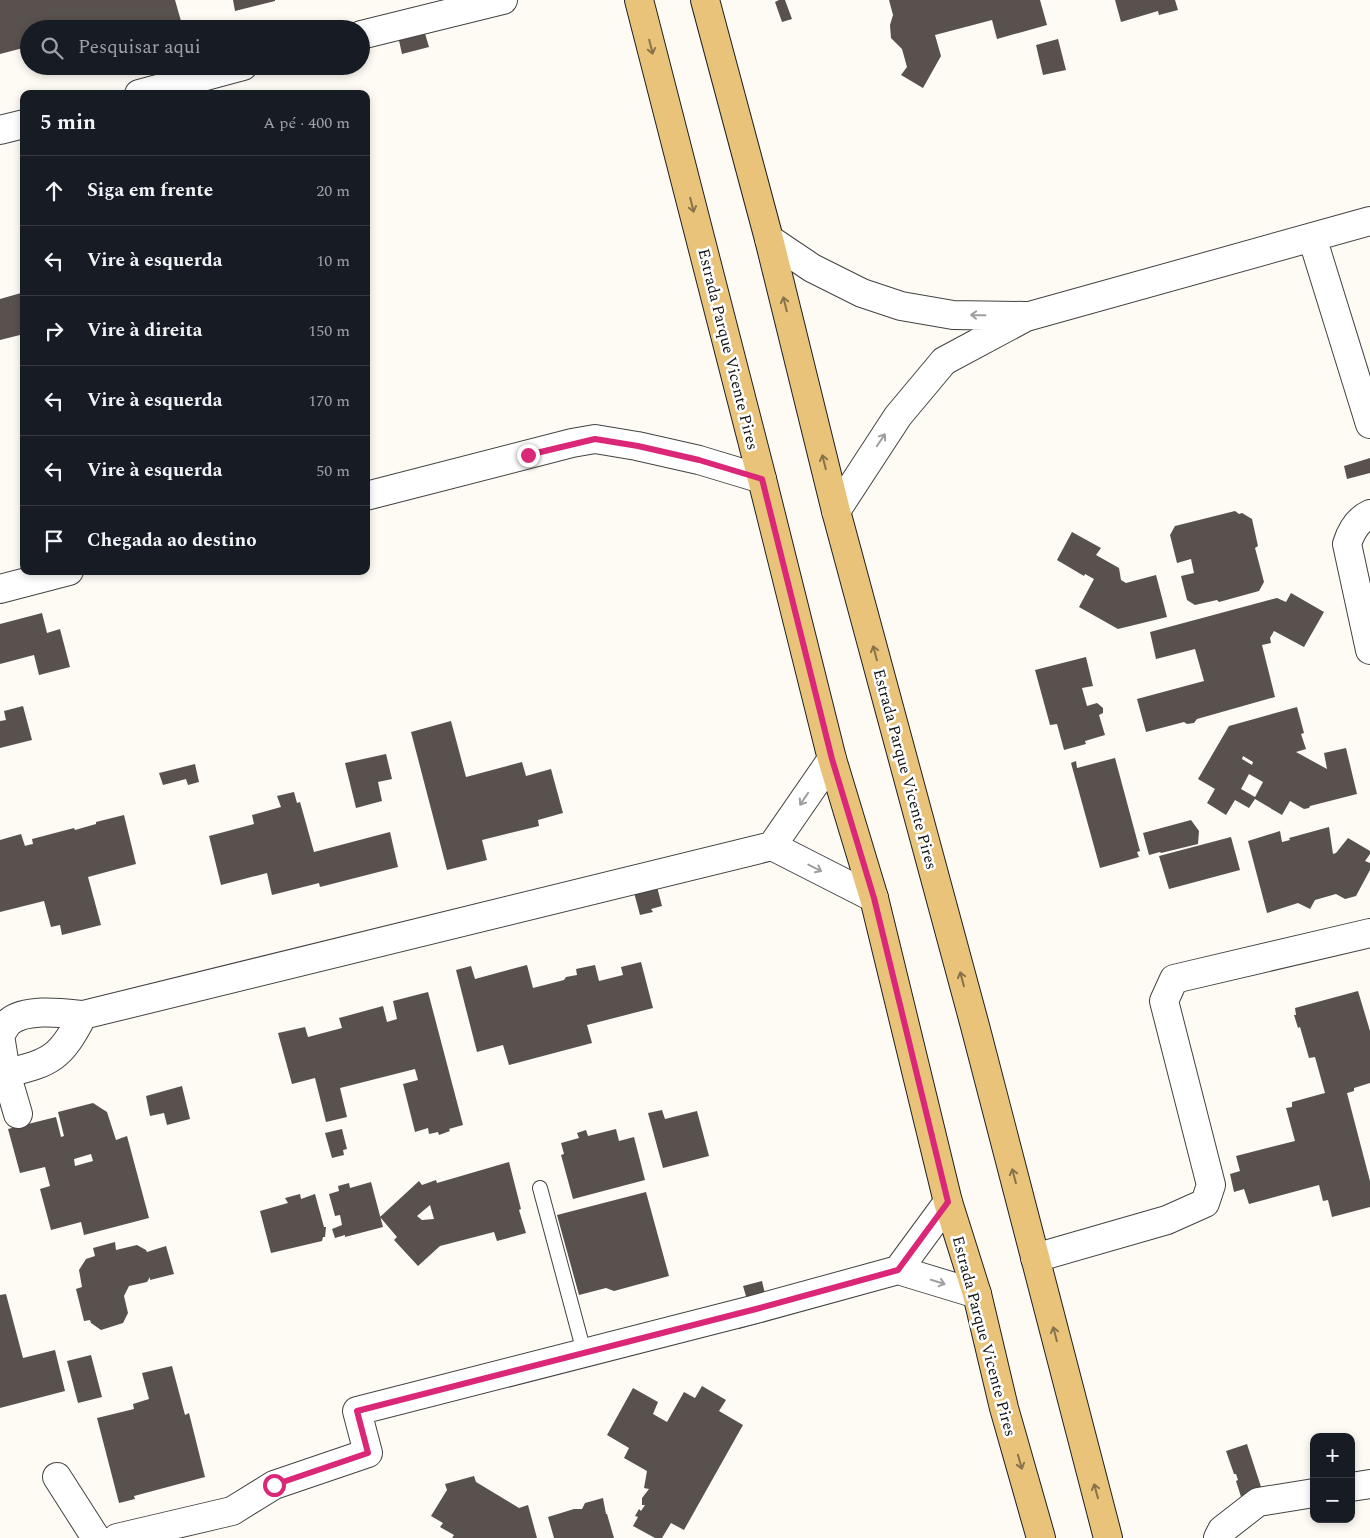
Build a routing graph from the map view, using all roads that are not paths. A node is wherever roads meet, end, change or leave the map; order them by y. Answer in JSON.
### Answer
{"nodes":[{"id":1,"x":504,"y":0,"type":"edge"},
{"id":2,"x":634,"y":1,"type":"edge"},
{"id":3,"x":711,"y":7,"type":"edge"},
{"id":4,"x":370,"y":33,"type":"edge"},
{"id":5,"x":210,"y":75,"type":"edge"},
{"id":6,"x":154,"y":90,"type":"edge"},
{"id":7,"x":20,"y":125,"type":"edge"},
{"id":8,"x":0,"y":130,"type":"edge"},
{"id":9,"x":1370,"y":221,"type":"edge"},
{"id":10,"x":1312,"y":237,"type":"junction"},
{"id":11,"x":769,"y":239,"type":"junction"},
{"id":12,"x":1026,"y":316,"type":"junction"},
{"id":13,"x":1370,"y":424,"type":"edge"},
{"id":14,"x":762,"y":479,"type":"junction"},
{"id":15,"x":370,"y":495,"type":"edge"},
{"id":16,"x":836,"y":511,"type":"junction"},
{"id":17,"x":1370,"y":514,"type":"edge"},
{"id":18,"x":54,"y":575,"type":"edge"},
{"id":19,"x":0,"y":589,"type":"edge"},
{"id":20,"x":1370,"y":650,"type":"edge"},
{"id":21,"x":832,"y":759,"type":"junction"},
{"id":22,"x":772,"y":846,"type":"junction"},
{"id":23,"x":874,"y":898,"type":"junction"},
{"id":24,"x":1370,"y":933,"type":"edge"},
{"id":25,"x":83,"y":1015,"type":"junction"},
{"id":26,"x":6,"y":1073,"type":"junction"},
{"id":27,"x":18,"y":1114,"type":"dead end"},
{"id":28,"x":540,"y":1188,"type":"dead end"},
{"id":29,"x":948,"y":1202,"type":"junction"},
{"id":30,"x":1035,"y":1258,"type":"junction"},
{"id":31,"x":898,"y":1270,"type":"junction"},
{"id":32,"x":977,"y":1294,"type":"junction"},
{"id":33,"x":584,"y":1352,"type":"junction"},
{"id":34,"x":57,"y":1477,"type":"dead end"},
{"id":35,"x":1370,"y":1484,"type":"edge"},
{"id":36,"x":1355,"y":1486,"type":"edge"},
{"id":37,"x":1310,"y":1494,"type":"edge"},
{"id":38,"x":96,"y":1538,"type":"edge"},
{"id":39,"x":117,"y":1538,"type":"edge"},
{"id":40,"x":1042,"y":1538,"type":"edge"},
{"id":41,"x":1108,"y":1538,"type":"edge"},
{"id":42,"x":1218,"y":1538,"type":"edge"}],
"edges":[{"from":1,"to":4,"type":"street"},
{"from":2,"to":14,"type":"main road","name":"Estrada Parque Vicente Pires","one_way":true},
{"from":3,"to":11,"type":"main road","name":"Estrada Parque Vicente Pires"},
{"from":5,"to":6,"type":"street"},
{"from":7,"to":8,"type":"street"},
{"from":9,"to":10,"type":"street"},
{"from":10,"to":12,"type":"street"},
{"from":10,"to":13,"type":"street"},
{"from":12,"to":11,"type":"street","one_way":true},
{"from":16,"to":11,"type":"main road","name":"Estrada Parque Vicente Pires","one_way":true},
{"from":16,"to":12,"type":"street","one_way":true},
{"from":14,"to":15,"type":"street"},
{"from":14,"to":21,"type":"main road","name":"Estrada Parque Vicente Pires"},
{"from":30,"to":16,"type":"main road","name":"Estrada Parque Vicente Pires","one_way":true},
{"from":17,"to":20,"type":"street"},
{"from":18,"to":19,"type":"street"},
{"from":21,"to":22,"type":"street","one_way":true},
{"from":21,"to":23,"type":"main road","name":"Estrada Parque Vicente Pires"},
{"from":22,"to":23,"type":"street","one_way":true},
{"from":22,"to":25,"type":"street"},
{"from":23,"to":29,"type":"main road","name":"Estrada Parque Vicente Pires"},
{"from":24,"to":30,"type":"street"},
{"from":25,"to":26,"type":"street"},
{"from":25,"to":26,"type":"street"},
{"from":26,"to":27,"type":"street"},
{"from":28,"to":33,"type":"lane"},
{"from":29,"to":31,"type":"street"},
{"from":29,"to":32,"type":"main road","name":"Estrada Parque Vicente Pires"},
{"from":41,"to":30,"type":"main road","name":"Estrada Parque Vicente Pires","one_way":true},
{"from":31,"to":32,"type":"street","one_way":true},
{"from":31,"to":33,"type":"street"},
{"from":32,"to":40,"type":"main road","name":"Estrada Parque Vicente Pires","one_way":true},
{"from":33,"to":39,"type":"street"},
{"from":34,"to":38,"type":"street"},
{"from":35,"to":36,"type":"street"},
{"from":37,"to":42,"type":"street"}]}
